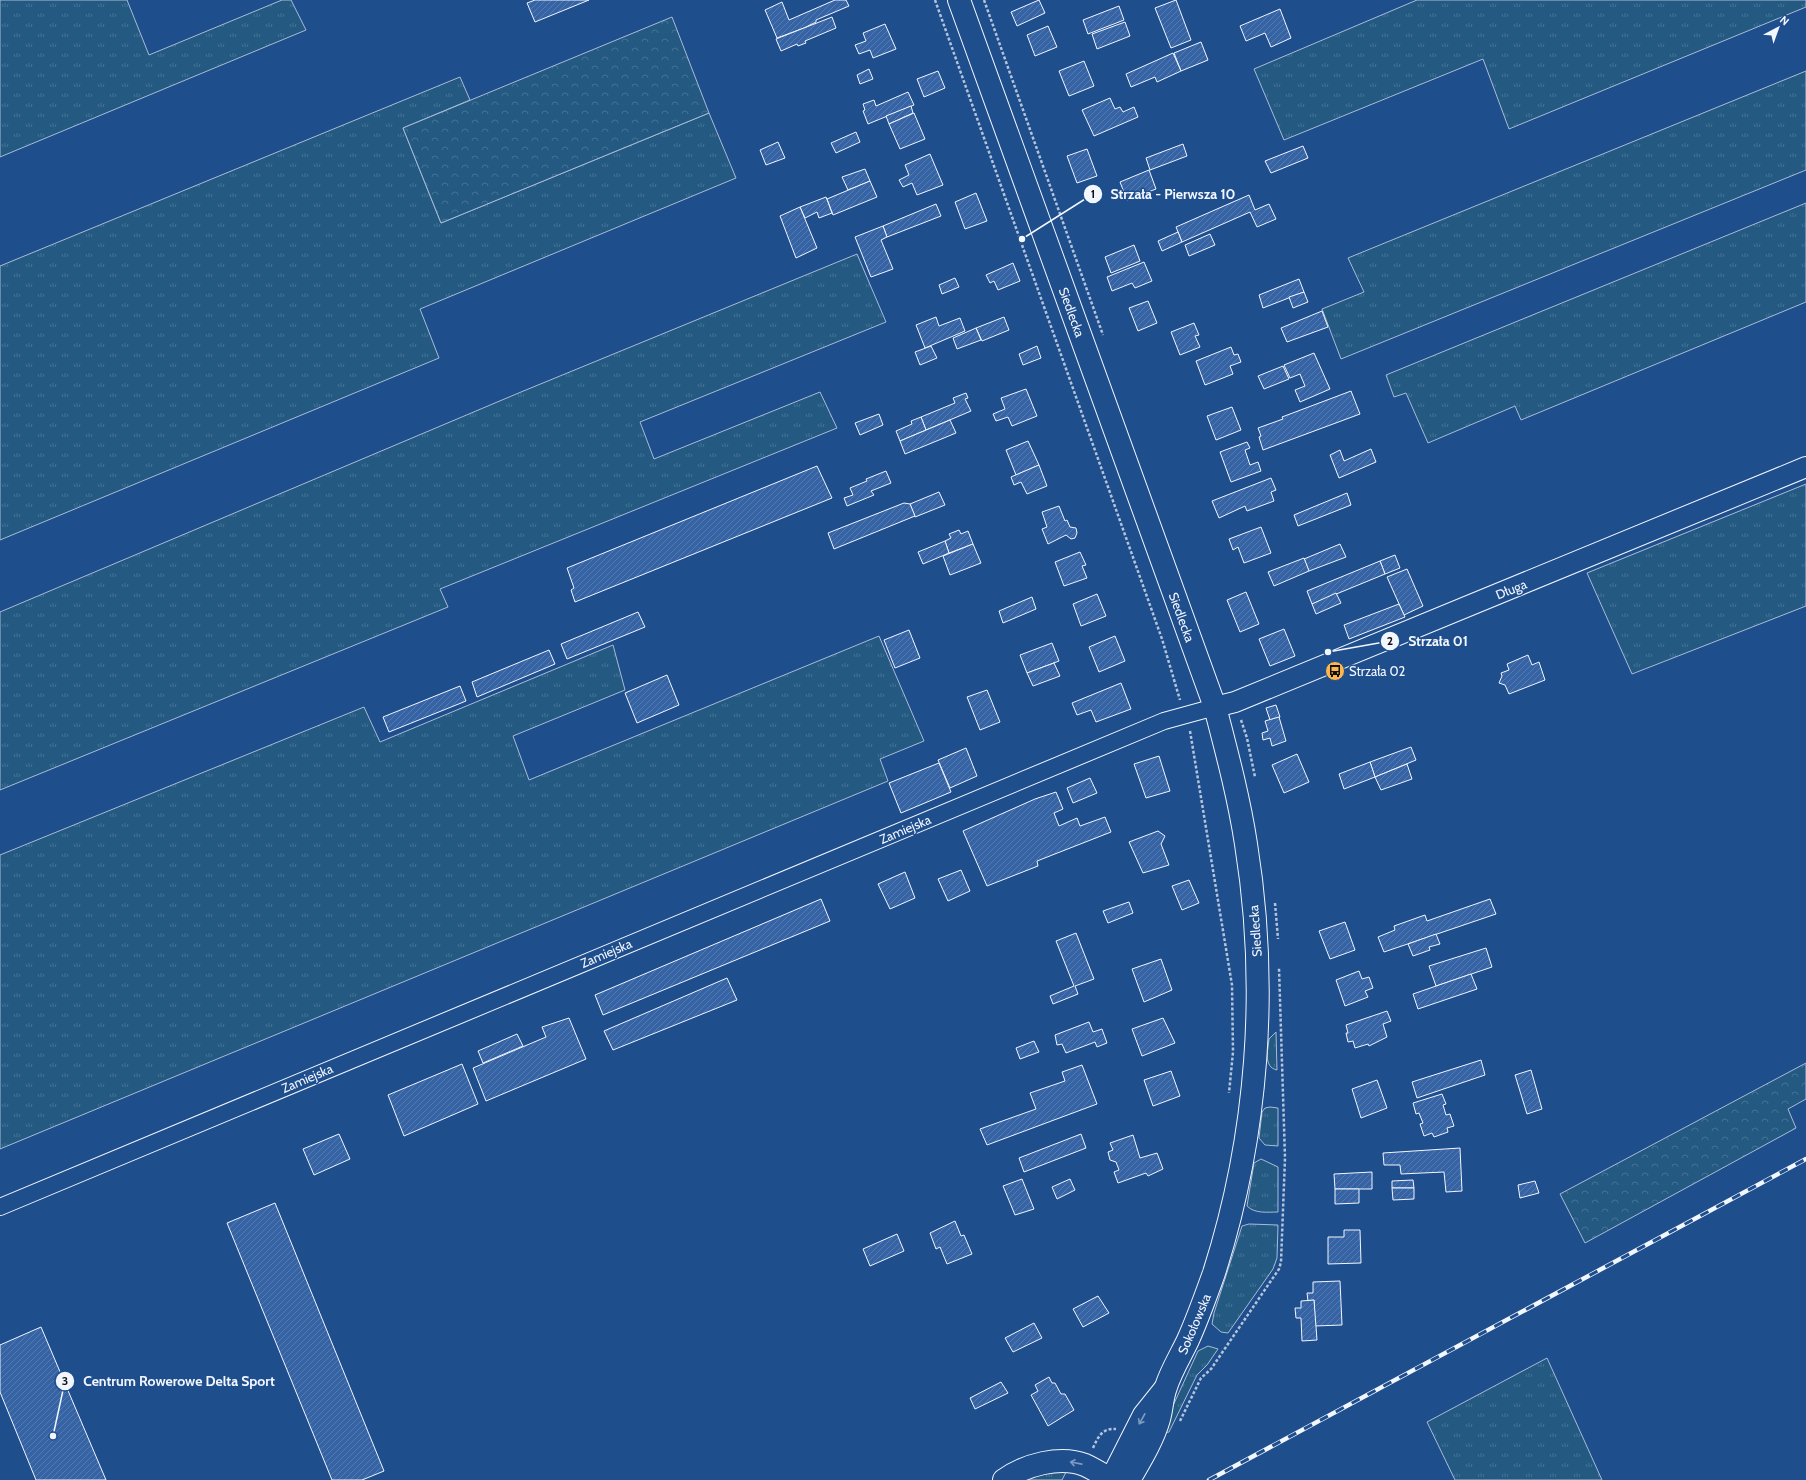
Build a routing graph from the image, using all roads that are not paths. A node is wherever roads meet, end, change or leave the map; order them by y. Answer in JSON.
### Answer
{"nodes":[{"id":1,"x":959,"y":0,"type":"edge"},
{"id":2,"x":1806,"y":467,"type":"edge"},
{"id":3,"x":1215,"y":707,"type":"junction"},
{"id":4,"x":0,"y":1207,"type":"edge"},
{"id":5,"x":1218,"y":1259,"type":"joint"},
{"id":6,"x":1004,"y":1480,"type":"edge"},
{"id":7,"x":1116,"y":1480,"type":"edge"}],
"edges":[{"from":1,"to":3,"type":"main road","name":"Siedlecka"},
{"from":2,"to":3,"type":"street","name":"Długa"},
{"from":3,"to":4,"type":"street","name":"Zamiejska"},
{"from":3,"to":5,"type":"main road","name":"Siedlecka"},
{"from":5,"to":7,"type":"main road","name":"Sokołowska"},
{"from":7,"to":6,"type":"main road","one_way":true}]}
